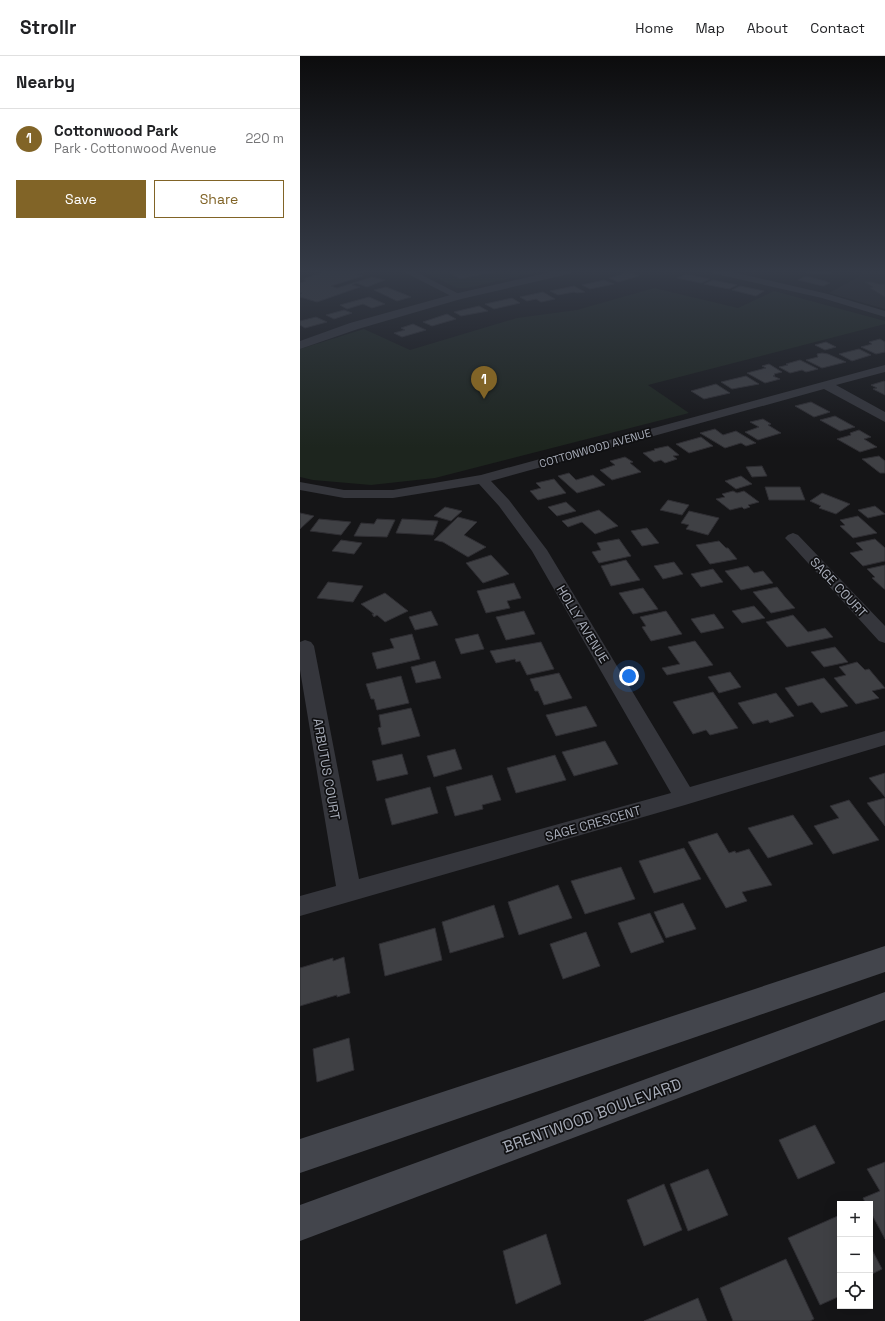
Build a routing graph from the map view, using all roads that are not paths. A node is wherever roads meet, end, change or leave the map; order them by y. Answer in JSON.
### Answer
{"nodes":[{"id":1,"x":343,"y":330,"type":"edge"},
{"id":2,"x":300,"y":345,"type":"edge"},
{"id":3,"x":885,"y":368,"type":"edge"},
{"id":4,"x":826,"y":385,"type":"junction"},
{"id":5,"x":885,"y":418,"type":"edge"},
{"id":6,"x":482,"y":479,"type":"junction"},
{"id":7,"x":300,"y":486,"type":"edge"},
{"id":8,"x":793,"y":538,"type":"dead end"},
{"id":9,"x":885,"y":637,"type":"edge"},
{"id":10,"x":305,"y":646,"type":"dead end"},
{"id":11,"x":885,"y":738,"type":"edge"},
{"id":12,"x":685,"y":797,"type":"junction"},
{"id":13,"x":349,"y":892,"type":"junction"},
{"id":14,"x":300,"y":906,"type":"edge"},
{"id":15,"x":885,"y":959,"type":"edge"},
{"id":16,"x":885,"y":1006,"type":"edge"},
{"id":17,"x":300,"y":1156,"type":"edge"},
{"id":18,"x":300,"y":1223,"type":"edge"}],
"edges":[{"from":1,"to":2,"type":"street"},
{"from":3,"to":4,"type":"street","name":"COTTONWOOD AVENUE"},
{"from":4,"to":5,"type":"street"},
{"from":4,"to":6,"type":"street","name":"COTTONWOOD AVENUE"},
{"from":6,"to":7,"type":"street","name":"COTTONWOOD AVENUE"},
{"from":6,"to":12,"type":"street","name":"HOLLY AVENUE"},
{"from":8,"to":9,"type":"street","name":"SAGE COURT"},
{"from":10,"to":13,"type":"street","name":"ARBUTUS COURT"},
{"from":11,"to":12,"type":"street","name":"SAGE CRESCENT"},
{"from":12,"to":13,"type":"street","name":"SAGE CRESCENT"},
{"from":13,"to":14,"type":"street","name":"SAGE CRESCENT"},
{"from":15,"to":17,"type":"main road"},
{"from":16,"to":18,"type":"main road","name":"BRENTWOOD BOULEVARD"}]}
